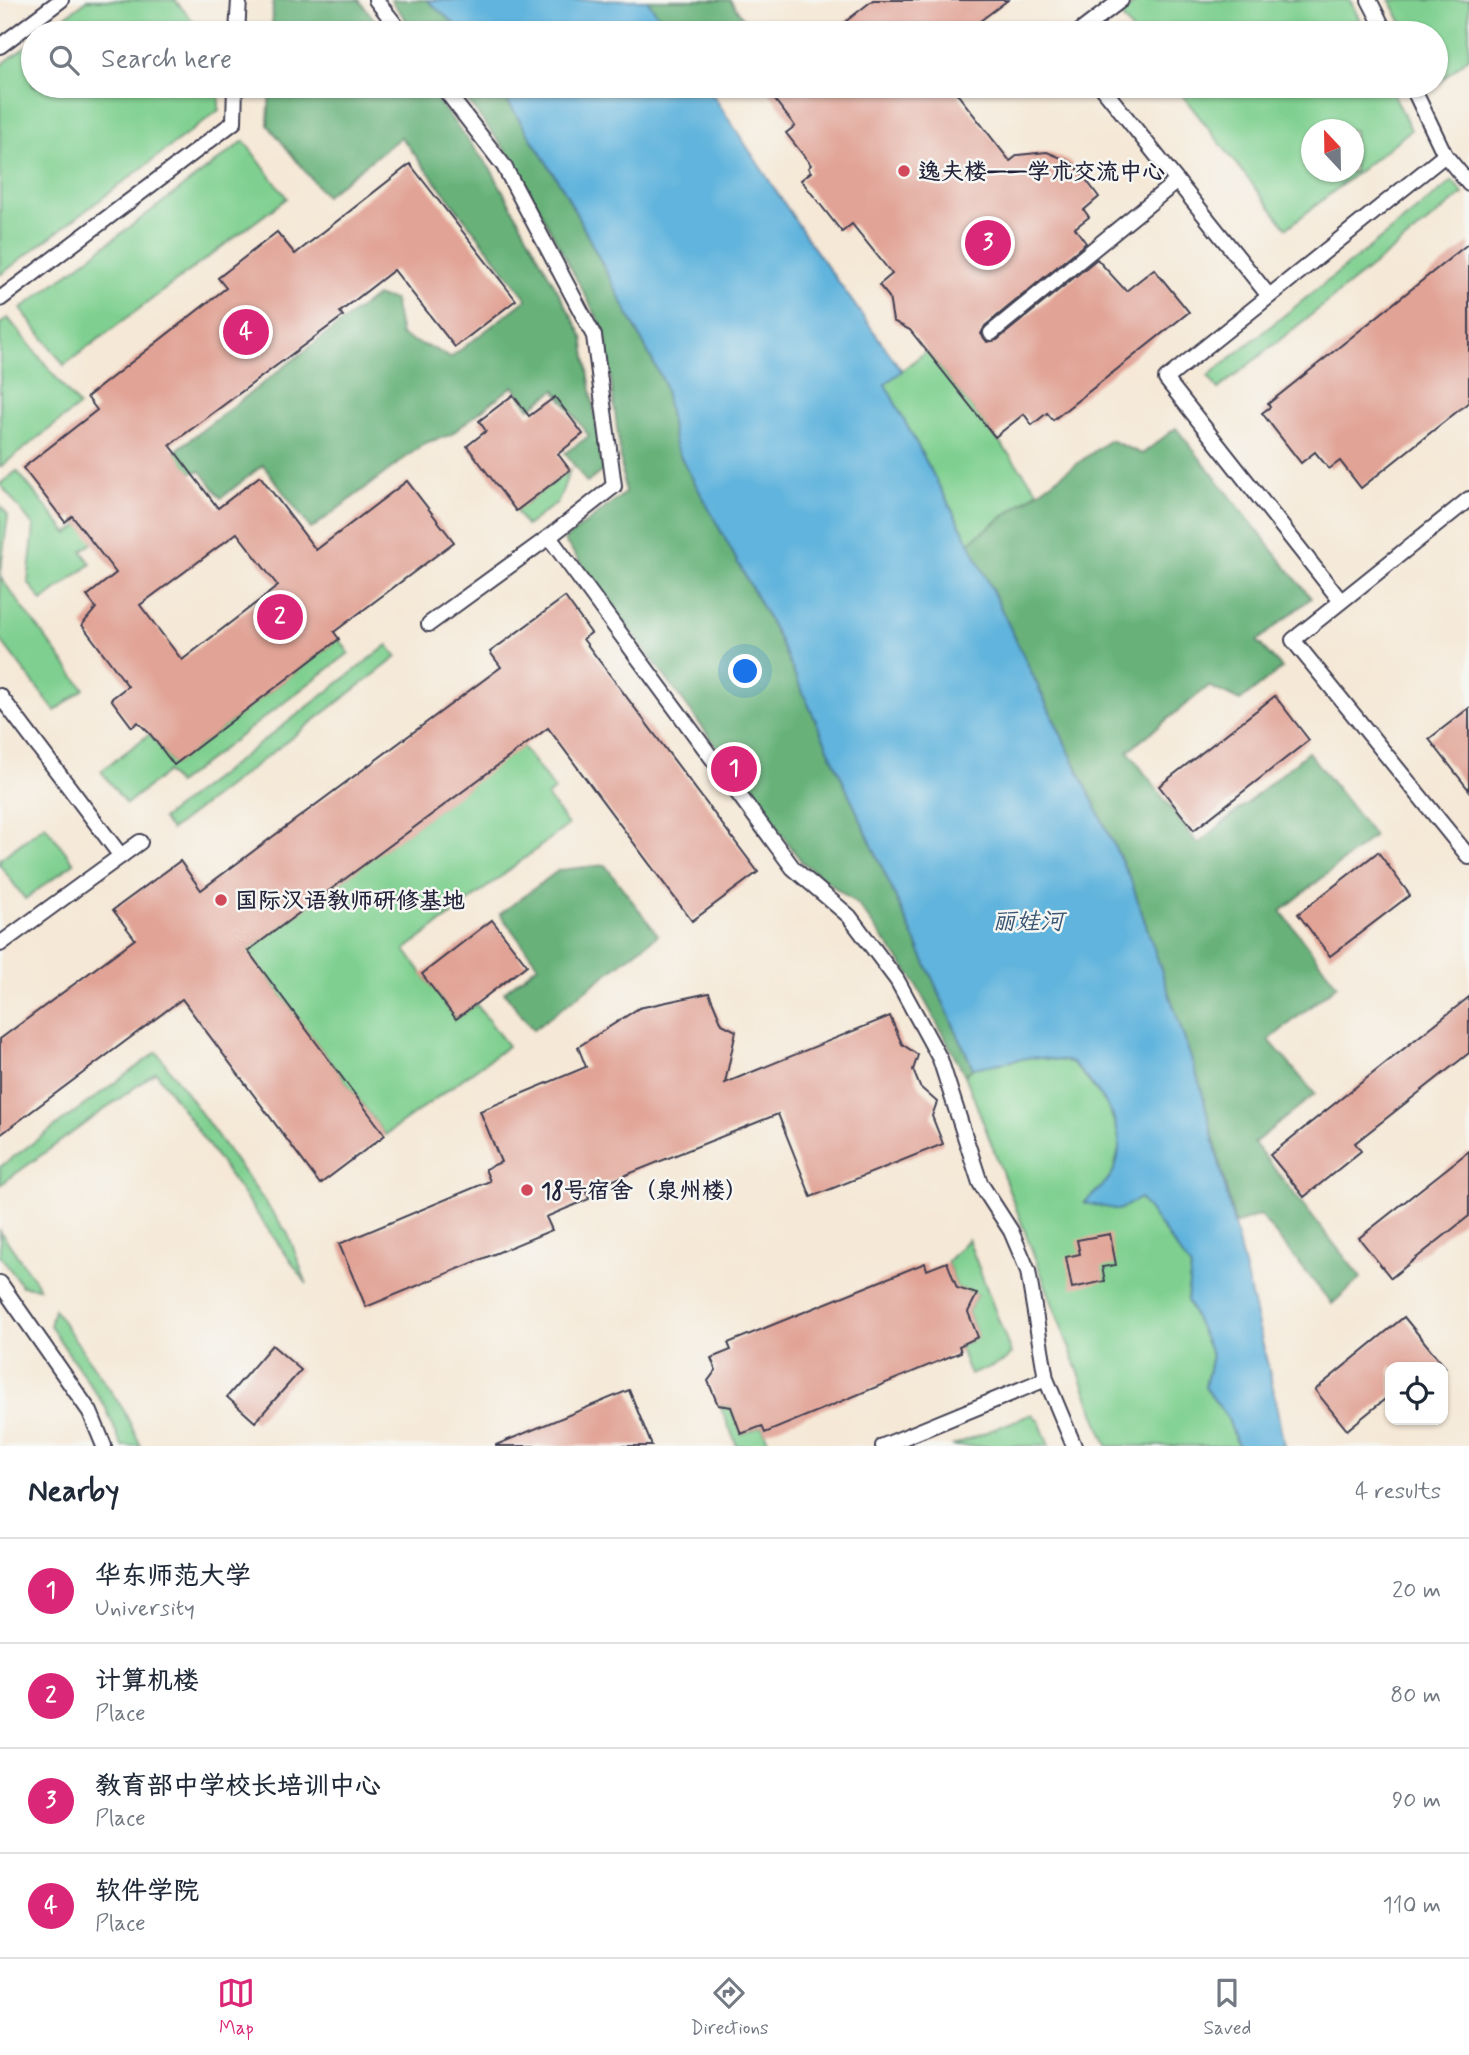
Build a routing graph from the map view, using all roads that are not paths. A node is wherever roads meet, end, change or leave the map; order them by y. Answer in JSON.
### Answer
{"nodes":[{"id":1,"x":61,"y":0,"type":"edge"},
{"id":2,"x":239,"y":0,"type":"edge"},
{"id":3,"x":376,"y":0,"type":"edge"},
{"id":4,"x":1121,"y":0,"type":"edge"},
{"id":5,"x":1369,"y":0,"type":"edge"},
{"id":6,"x":33,"y":21,"type":"edge"},
{"id":7,"x":238,"y":21,"type":"edge"},
{"id":8,"x":393,"y":21,"type":"edge"},
{"id":9,"x":1094,"y":21,"type":"edge"},
{"id":10,"x":1380,"y":21,"type":"edge"},
{"id":11,"x":21,"y":30,"type":"edge"},
{"id":12,"x":0,"y":46,"type":"edge"},
{"id":13,"x":235,"y":98,"type":"edge"},
{"id":14,"x":451,"y":98,"type":"edge"},
{"id":15,"x":1111,"y":98,"type":"edge"},
{"id":16,"x":1418,"y":98,"type":"edge"},
{"id":17,"x":1446,"y":155,"type":"junction"},
{"id":18,"x":1177,"y":181,"type":"junction"},
{"id":19,"x":1469,"y":184,"type":"edge"},
{"id":20,"x":1269,"y":296,"type":"junction"},
{"id":21,"x":0,"y":299,"type":"edge"},
{"id":22,"x":991,"y":333,"type":"dead end"},
{"id":23,"x":1468,"y":501,"type":"edge"},
{"id":24,"x":549,"y":537,"type":"junction"},
{"id":25,"x":1340,"y":600,"type":"junction"},
{"id":26,"x":429,"y":624,"type":"dead end"},
{"id":27,"x":0,"y":696,"type":"edge"},
{"id":28,"x":140,"y":842,"type":"dead end"},
{"id":29,"x":121,"y":856,"type":"junction"},
{"id":30,"x":1469,"y":857,"type":"edge"},
{"id":31,"x":0,"y":944,"type":"edge"},
{"id":32,"x":0,"y":1283,"type":"edge"},
{"id":33,"x":1046,"y":1379,"type":"junction"},
{"id":34,"x":104,"y":1446,"type":"edge"},
{"id":35,"x":883,"y":1446,"type":"edge"},
{"id":36,"x":1074,"y":1446,"type":"edge"}],
"edges":[{"from":1,"to":6,"type":"lane"},
{"from":2,"to":7,"type":"lane"},
{"from":3,"to":8,"type":"lane"},
{"from":4,"to":9,"type":"lane"},
{"from":5,"to":10,"type":"lane"},
{"from":11,"to":12,"type":"lane"},
{"from":13,"to":21,"type":"lane"},
{"from":14,"to":24,"type":"lane"},
{"from":15,"to":18,"type":"lane"},
{"from":16,"to":17,"type":"lane"},
{"from":17,"to":19,"type":"lane"},
{"from":17,"to":20,"type":"lane"},
{"from":18,"to":20,"type":"lane"},
{"from":18,"to":22,"type":"lane"},
{"from":20,"to":25,"type":"lane"},
{"from":23,"to":25,"type":"lane"},
{"from":24,"to":26,"type":"lane"},
{"from":24,"to":33,"type":"lane"},
{"from":25,"to":30,"type":"lane"},
{"from":27,"to":29,"type":"lane"},
{"from":28,"to":29,"type":"lane"},
{"from":29,"to":31,"type":"lane"},
{"from":32,"to":34,"type":"lane"},
{"from":33,"to":35,"type":"lane"},
{"from":33,"to":36,"type":"lane"}]}
